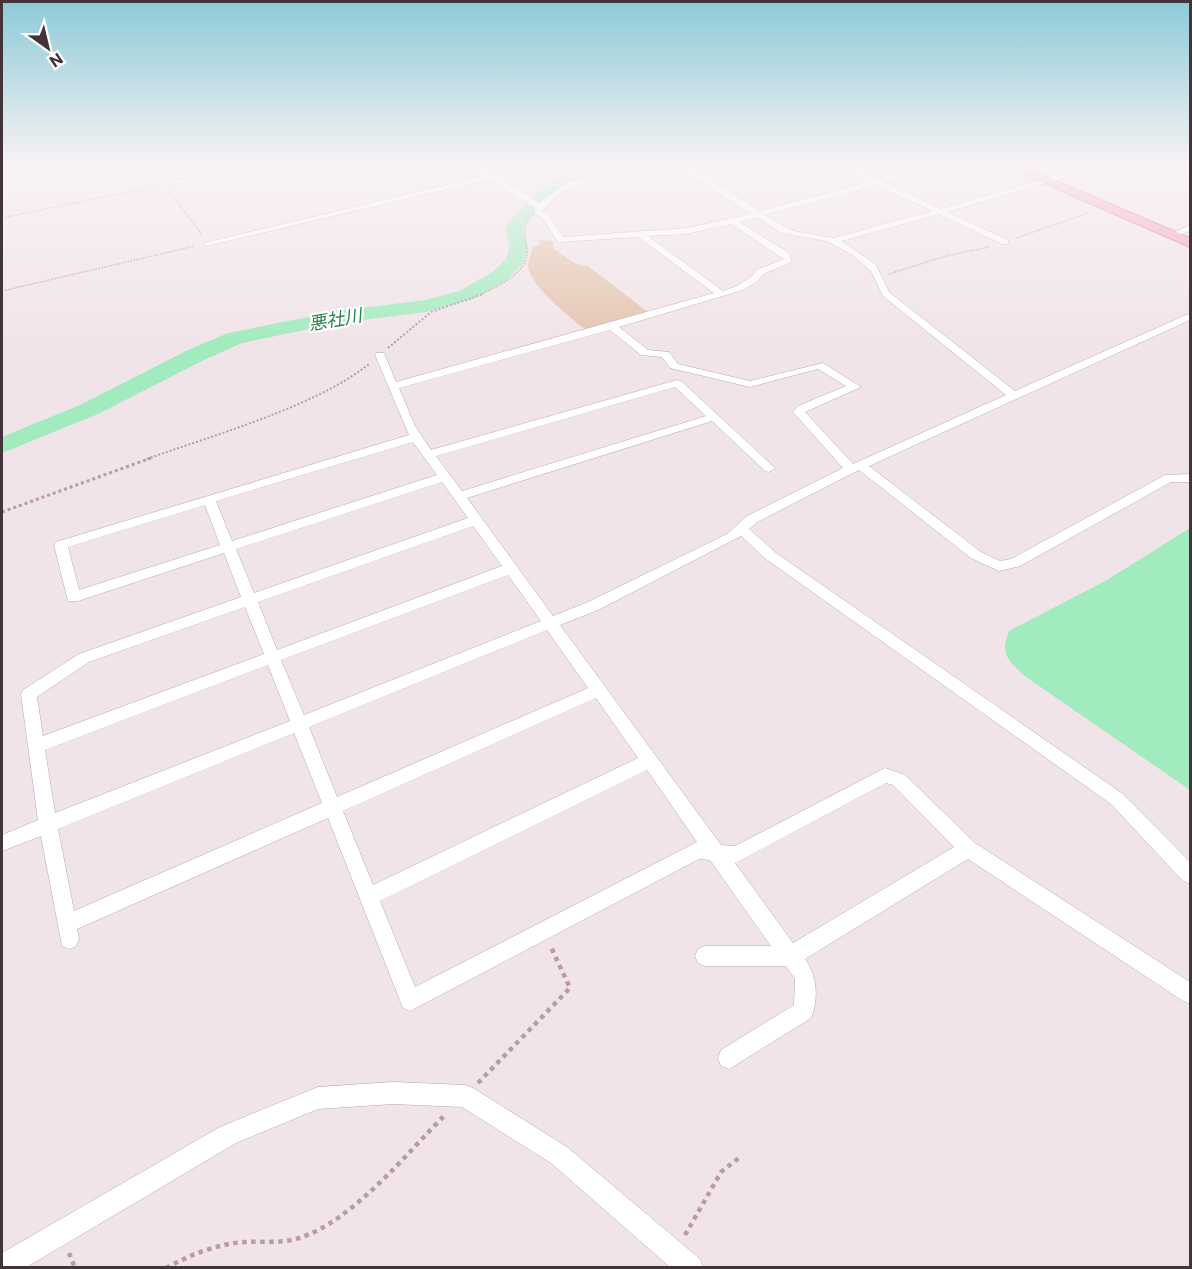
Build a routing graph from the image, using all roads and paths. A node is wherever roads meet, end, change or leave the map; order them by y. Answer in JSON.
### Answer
{"nodes":[{"id":1,"x":194,"y":225,"type":"edge"},
{"id":2,"x":283,"y":225,"type":"edge"},
{"id":3,"x":525,"y":225,"type":"edge"},
{"id":4,"x":551,"y":225,"type":"edge"},
{"id":5,"x":713,"y":225,"type":"edge"},
{"id":6,"x":739,"y":225,"type":"edge"},
{"id":7,"x":776,"y":225,"type":"edge"},
{"id":8,"x":889,"y":225,"type":"edge"},
{"id":9,"x":969,"y":225,"type":"edge"},
{"id":10,"x":1149,"y":225,"type":"edge"},
{"id":11,"x":1191,"y":228,"type":"edge"},
{"id":12,"x":639,"y":234,"type":"junction"},
{"id":13,"x":1172,"y":235,"type":"junction"},
{"id":14,"x":834,"y":241,"type":"junction"},
{"id":15,"x":1005,"y":242,"type":"dead end"},
{"id":16,"x":207,"y":243,"type":"junction"},
{"id":17,"x":1191,"y":243,"type":"edge"},
{"id":18,"x":2,"y":291,"type":"edge"},
{"id":19,"x":720,"y":293,"type":"junction"},
{"id":20,"x":1191,"y":317,"type":"edge"},
{"id":21,"x":611,"y":326,"type":"junction"},
{"id":22,"x":380,"y":355,"type":"junction"},
{"id":23,"x":708,"y":372,"type":"junction"},
{"id":24,"x":677,"y":383,"type":"junction"},
{"id":25,"x":393,"y":386,"type":"junction"},
{"id":26,"x":1014,"y":396,"type":"junction"},
{"id":27,"x":713,"y":417,"type":"junction"},
{"id":28,"x":416,"y":436,"type":"junction"},
{"id":29,"x":429,"y":454,"type":"junction"},
{"id":30,"x":855,"y":467,"type":"junction"},
{"id":31,"x":769,"y":468,"type":"dead end"},
{"id":32,"x":445,"y":477,"type":"junction"},
{"id":33,"x":1191,"y":478,"type":"edge"},
{"id":34,"x":459,"y":496,"type":"junction"},
{"id":35,"x":209,"y":499,"type":"junction"},
{"id":36,"x":2,"y":512,"type":"edge"},
{"id":37,"x":476,"y":520,"type":"junction"},
{"id":38,"x":742,"y":530,"type":"junction"},
{"id":39,"x":228,"y":547,"type":"junction"},
{"id":40,"x":511,"y":568,"type":"junction"},
{"id":41,"x":248,"y":599,"type":"junction"},
{"id":42,"x":550,"y":622,"type":"junction"},
{"id":43,"x":271,"y":657,"type":"junction"},
{"id":44,"x":598,"y":690,"type":"junction"},
{"id":45,"x":297,"y":725,"type":"junction"},
{"id":46,"x":36,"y":746,"type":"junction"},
{"id":47,"x":649,"y":761,"type":"junction"},
{"id":48,"x":331,"y":807,"type":"junction"},
{"id":49,"x":48,"y":826,"type":"junction"},
{"id":50,"x":2,"y":843,"type":"edge"},
{"id":51,"x":968,"y":849,"type":"junction"},
{"id":52,"x":714,"y":852,"type":"junction"},
{"id":53,"x":1191,"y":875,"type":"edge"},
{"id":54,"x":368,"y":897,"type":"junction"},
{"id":55,"x":544,"y":932,"type":"junction"},
{"id":56,"x":705,"y":956,"type":"dead end"},
{"id":57,"x":791,"y":956,"type":"junction"},
{"id":58,"x":1191,"y":994,"type":"edge"},
{"id":59,"x":729,"y":1058,"type":"dead end"},
{"id":60,"x":465,"y":1096,"type":"junction"},
{"id":61,"x":738,"y":1158,"type":"dead end"},
{"id":62,"x":683,"y":1260,"type":"edge"},
{"id":63,"x":2,"y":1267,"type":"edge"},
{"id":64,"x":166,"y":1268,"type":"edge"}],
"edges":[{"from":1,"to":16,"type":"path"},
{"from":2,"to":16,"type":"street"},
{"from":3,"to":22,"type":"path"},
{"from":4,"to":12,"type":"street"},
{"from":5,"to":12,"type":"street"},
{"from":6,"to":19,"type":"street"},
{"from":7,"to":14,"type":"street"},
{"from":8,"to":14,"type":"street"},
{"from":9,"to":15,"type":"street"},
{"from":10,"to":13,"type":"main road"},
{"from":11,"to":13,"type":"street"},
{"from":12,"to":19,"type":"street"},
{"from":13,"to":17,"type":"main road"},
{"from":14,"to":26,"type":"street"},
{"from":16,"to":18,"type":"path"},
{"from":19,"to":21,"type":"street"},
{"from":20,"to":26,"type":"street"},
{"from":21,"to":23,"type":"street"},
{"from":21,"to":25,"type":"street"},
{"from":22,"to":25,"type":"street"},
{"from":22,"to":36,"type":"path"},
{"from":23,"to":24,"type":"street"},
{"from":23,"to":30,"type":"street"},
{"from":24,"to":27,"type":"street"},
{"from":24,"to":29,"type":"street"},
{"from":25,"to":28,"type":"street"},
{"from":26,"to":30,"type":"street"},
{"from":27,"to":31,"type":"street"},
{"from":27,"to":34,"type":"street"},
{"from":28,"to":29,"type":"street"},
{"from":28,"to":35,"type":"street"},
{"from":29,"to":32,"type":"street"},
{"from":30,"to":33,"type":"street"},
{"from":30,"to":38,"type":"street"},
{"from":32,"to":34,"type":"street"},
{"from":32,"to":39,"type":"street"},
{"from":34,"to":37,"type":"street"},
{"from":35,"to":39,"type":"street"},
{"from":35,"to":39,"type":"street"},
{"from":37,"to":40,"type":"street"},
{"from":37,"to":41,"type":"street"},
{"from":38,"to":42,"type":"street"},
{"from":38,"to":53,"type":"street"},
{"from":39,"to":41,"type":"street"},
{"from":40,"to":42,"type":"street"},
{"from":40,"to":43,"type":"street"},
{"from":41,"to":43,"type":"street"},
{"from":41,"to":46,"type":"street"},
{"from":42,"to":44,"type":"street"},
{"from":42,"to":45,"type":"street"},
{"from":43,"to":45,"type":"street"},
{"from":43,"to":46,"type":"street"},
{"from":44,"to":47,"type":"street"},
{"from":44,"to":48,"type":"street"},
{"from":45,"to":48,"type":"street"},
{"from":45,"to":49,"type":"street"},
{"from":46,"to":49,"type":"street"},
{"from":47,"to":52,"type":"street"},
{"from":47,"to":54,"type":"street"},
{"from":48,"to":49,"type":"street"},
{"from":48,"to":54,"type":"street"},
{"from":49,"to":50,"type":"street"},
{"from":51,"to":52,"type":"street"},
{"from":51,"to":57,"type":"street"},
{"from":51,"to":58,"type":"street"},
{"from":52,"to":55,"type":"street"},
{"from":52,"to":57,"type":"street"},
{"from":54,"to":55,"type":"street"},
{"from":55,"to":60,"type":"path"},
{"from":56,"to":57,"type":"street"},
{"from":57,"to":59,"type":"street"},
{"from":60,"to":62,"type":"street"},
{"from":60,"to":63,"type":"street"},
{"from":60,"to":64,"type":"path"},
{"from":61,"to":62,"type":"path"}]}
